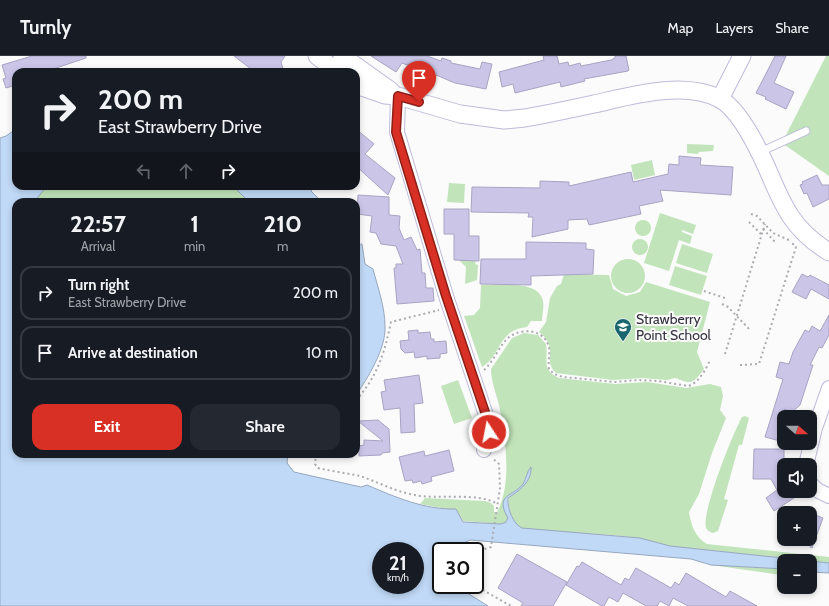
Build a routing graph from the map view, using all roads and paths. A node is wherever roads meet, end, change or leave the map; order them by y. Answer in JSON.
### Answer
{"nodes":[{"id":1,"x":317,"y":56,"type":"edge"},
{"id":2,"x":342,"y":56,"type":"edge"},
{"id":3,"x":742,"y":56,"type":"edge"},
{"id":4,"x":333,"y":68,"type":"edge"},
{"id":5,"x":359,"y":68,"type":"edge"},
{"id":6,"x":360,"y":69,"type":"edge"},
{"id":7,"x":360,"y":86,"type":"edge"},
{"id":8,"x":398,"y":96,"type":"junction"},
{"id":9,"x":720,"y":99,"type":"junction"},
{"id":10,"x":806,"y":131,"type":"dead end"},
{"id":11,"x":760,"y":152,"type":"junction"},
{"id":12,"x":751,"y":214,"type":"dead end"},
{"id":13,"x":749,"y":222,"type":"dead end"},
{"id":14,"x":765,"y":224,"type":"junction"},
{"id":15,"x":763,"y":229,"type":"junction"},
{"id":16,"x":762,"y":235,"type":"junction"},
{"id":17,"x":795,"y":236,"type":"junction"},
{"id":18,"x":776,"y":244,"type":"dead end"},
{"id":19,"x":829,"y":252,"type":"edge"},
{"id":20,"x":704,"y":291,"type":"dead end"},
{"id":21,"x":725,"y":298,"type":"dead end"},
{"id":22,"x":722,"y":304,"type":"dead end"},
{"id":23,"x":450,"y":307,"type":"junction"},
{"id":24,"x":737,"y":316,"type":"junction"},
{"id":25,"x":750,"y":331,"type":"dead end"},
{"id":26,"x":725,"y":354,"type":"dead end"},
{"id":27,"x":710,"y":360,"type":"dead end"},
{"id":28,"x":740,"y":365,"type":"dead end"},
{"id":29,"x":474,"y":374,"type":"junction"},
{"id":30,"x":829,"y":388,"type":"edge"},
{"id":31,"x":360,"y":396,"type":"edge"},
{"id":32,"x":484,"y":450,"type":"joint"},
{"id":33,"x":316,"y":458,"type":"edge"},
{"id":34,"x":808,"y":458,"type":"edge"},
{"id":35,"x":817,"y":490,"type":"edge"},
{"id":36,"x":829,"y":496,"type":"edge"},
{"id":37,"x":496,"y":503,"type":"junction"},
{"id":38,"x":484,"y":550,"type":"edge"},
{"id":39,"x":484,"y":591,"type":"edge"},
{"id":40,"x":511,"y":606,"type":"edge"}],
"edges":[{"from":1,"to":4,"type":"street"},
{"from":2,"to":5,"type":"street"},
{"from":3,"to":9,"type":"street"},
{"from":6,"to":8,"type":"street"},
{"from":7,"to":8,"type":"street"},
{"from":8,"to":9,"type":"street"},
{"from":8,"to":23,"type":"street"},
{"from":9,"to":11,"type":"street"},
{"from":10,"to":11,"type":"lane"},
{"from":11,"to":17,"type":"street"},
{"from":12,"to":14,"type":"path"},
{"from":13,"to":16,"type":"path"},
{"from":14,"to":15,"type":"path"},
{"from":14,"to":17,"type":"path"},
{"from":15,"to":16,"type":"path"},
{"from":15,"to":18,"type":"path"},
{"from":16,"to":24,"type":"path"},
{"from":17,"to":19,"type":"street"},
{"from":17,"to":28,"type":"path"},
{"from":20,"to":21,"type":"path"},
{"from":22,"to":24,"type":"path"},
{"from":23,"to":29,"type":"street"},
{"from":23,"to":31,"type":"path"},
{"from":24,"to":25,"type":"path"},
{"from":24,"to":26,"type":"path"},
{"from":27,"to":29,"type":"path"},
{"from":29,"to":32,"type":"street"},
{"from":30,"to":34,"type":"street"},
{"from":32,"to":37,"type":"path"},
{"from":33,"to":37,"type":"path"},
{"from":35,"to":36,"type":"street"},
{"from":37,"to":38,"type":"path"},
{"from":39,"to":40,"type":"path"}]}
